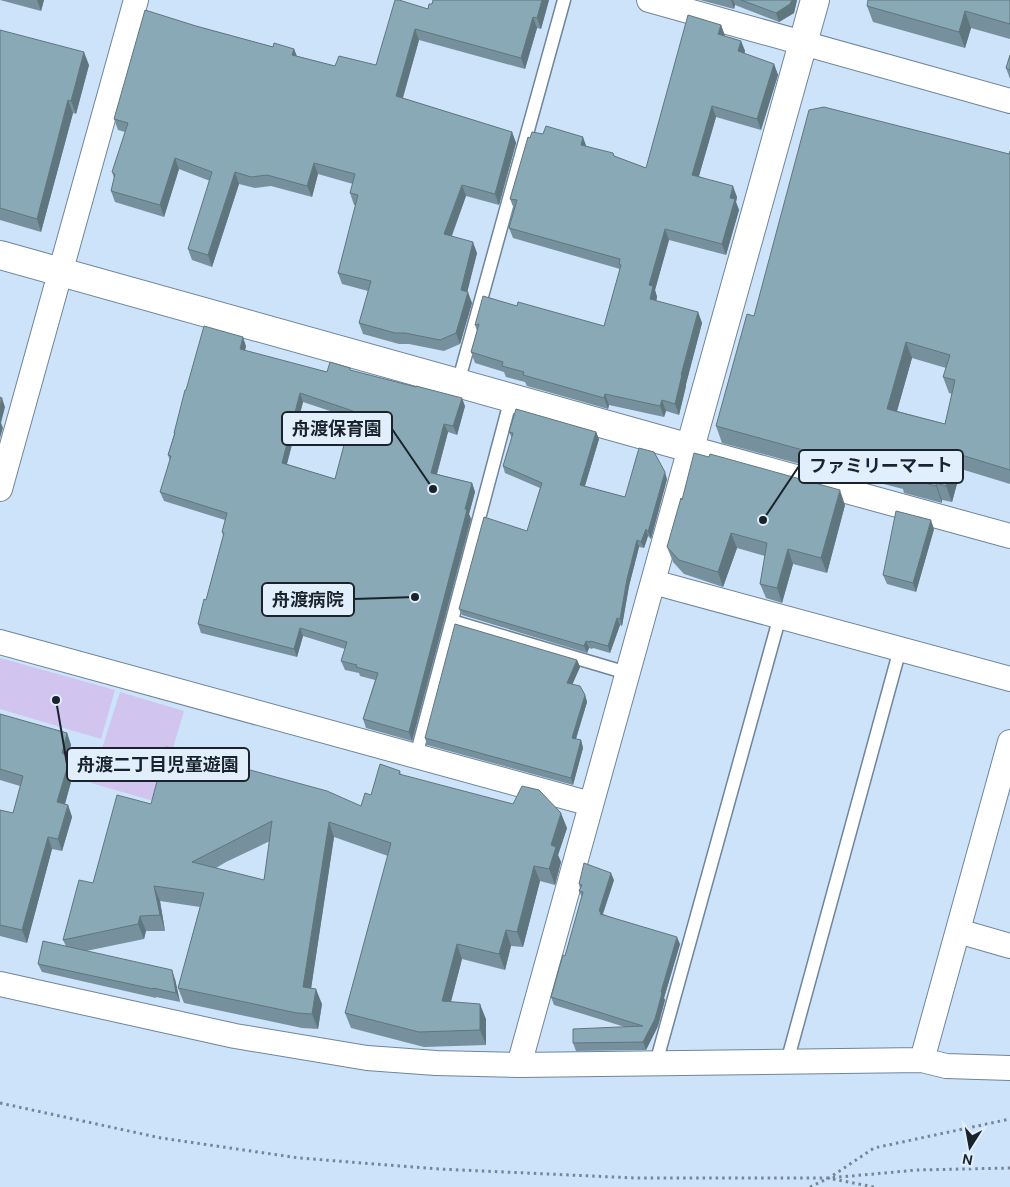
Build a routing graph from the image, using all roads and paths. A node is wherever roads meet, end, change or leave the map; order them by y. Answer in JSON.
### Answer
{"nodes":[{"id":1,"x":136,"y":0,"type":"edge"},
{"id":2,"x":564,"y":0,"type":"edge"},
{"id":3,"x":649,"y":0,"type":"edge"},
{"id":4,"x":815,"y":0,"type":"edge"},
{"id":5,"x":804,"y":43,"type":"junction"},
{"id":6,"x":1010,"y":101,"type":"edge"},
{"id":7,"x":0,"y":255,"type":"edge"},
{"id":8,"x":60,"y":271,"type":"junction"},
{"id":9,"x":458,"y":383,"type":"junction"},
{"id":10,"x":511,"y":398,"type":"junction"},
{"id":11,"x":690,"y":448,"type":"junction"},
{"id":12,"x":0,"y":489,"type":"edge"},
{"id":13,"x":1010,"y":536,"type":"edge"},
{"id":14,"x":653,"y":582,"type":"junction"},
{"id":15,"x":780,"y":616,"type":"junction"},
{"id":16,"x":452,"y":621,"type":"junction"},
{"id":17,"x":0,"y":642,"type":"edge"},
{"id":18,"x":900,"y":649,"type":"junction"},
{"id":19,"x":627,"y":673,"type":"junction"},
{"id":20,"x":1010,"y":679,"type":"edge"},
{"id":21,"x":1010,"y":742,"type":"edge"},
{"id":22,"x":416,"y":756,"type":"junction"},
{"id":23,"x":591,"y":804,"type":"junction"},
{"id":24,"x":958,"y":931,"type":"junction"},
{"id":25,"x":1010,"y":946,"type":"edge"},
{"id":26,"x":0,"y":984,"type":"edge"},
{"id":27,"x":922,"y":1060,"type":"junction"},
{"id":28,"x":787,"y":1062,"type":"junction"},
{"id":29,"x":656,"y":1063,"type":"junction"},
{"id":30,"x":519,"y":1065,"type":"junction"},
{"id":31,"x":1010,"y":1068,"type":"edge"},
{"id":32,"x":0,"y":1104,"type":"edge"},
{"id":33,"x":1010,"y":1119,"type":"edge"},
{"id":34,"x":1010,"y":1168,"type":"edge"},
{"id":35,"x":829,"y":1178,"type":"junction"},
{"id":36,"x":810,"y":1187,"type":"edge"},
{"id":37,"x":874,"y":1187,"type":"edge"}],
"edges":[{"from":1,"to":8,"type":"street"},
{"from":2,"to":9,"type":"lane"},
{"from":3,"to":5,"type":"street"},
{"from":4,"to":5,"type":"street"},
{"from":5,"to":6,"type":"street"},
{"from":5,"to":11,"type":"street"},
{"from":7,"to":8,"type":"street"},
{"from":8,"to":9,"type":"street"},
{"from":8,"to":12,"type":"street"},
{"from":9,"to":10,"type":"street"},
{"from":10,"to":11,"type":"street"},
{"from":10,"to":16,"type":"lane"},
{"from":11,"to":13,"type":"street"},
{"from":11,"to":14,"type":"street"},
{"from":14,"to":15,"type":"street"},
{"from":14,"to":19,"type":"street"},
{"from":15,"to":18,"type":"street"},
{"from":15,"to":29,"type":"lane"},
{"from":16,"to":19,"type":"lane"},
{"from":16,"to":22,"type":"lane"},
{"from":17,"to":22,"type":"street"},
{"from":18,"to":20,"type":"street"},
{"from":18,"to":28,"type":"lane"},
{"from":19,"to":23,"type":"street"},
{"from":21,"to":24,"type":"street"},
{"from":22,"to":23,"type":"street"},
{"from":23,"to":30,"type":"street"},
{"from":24,"to":25,"type":"street"},
{"from":24,"to":27,"type":"street"},
{"from":26,"to":30,"type":"street"},
{"from":27,"to":28,"type":"street"},
{"from":27,"to":31,"type":"street"},
{"from":28,"to":29,"type":"street"},
{"from":29,"to":30,"type":"street"},
{"from":32,"to":35,"type":"path"},
{"from":33,"to":35,"type":"path"},
{"from":34,"to":35,"type":"path"},
{"from":35,"to":36,"type":"path"},
{"from":35,"to":37,"type":"path"}]}
